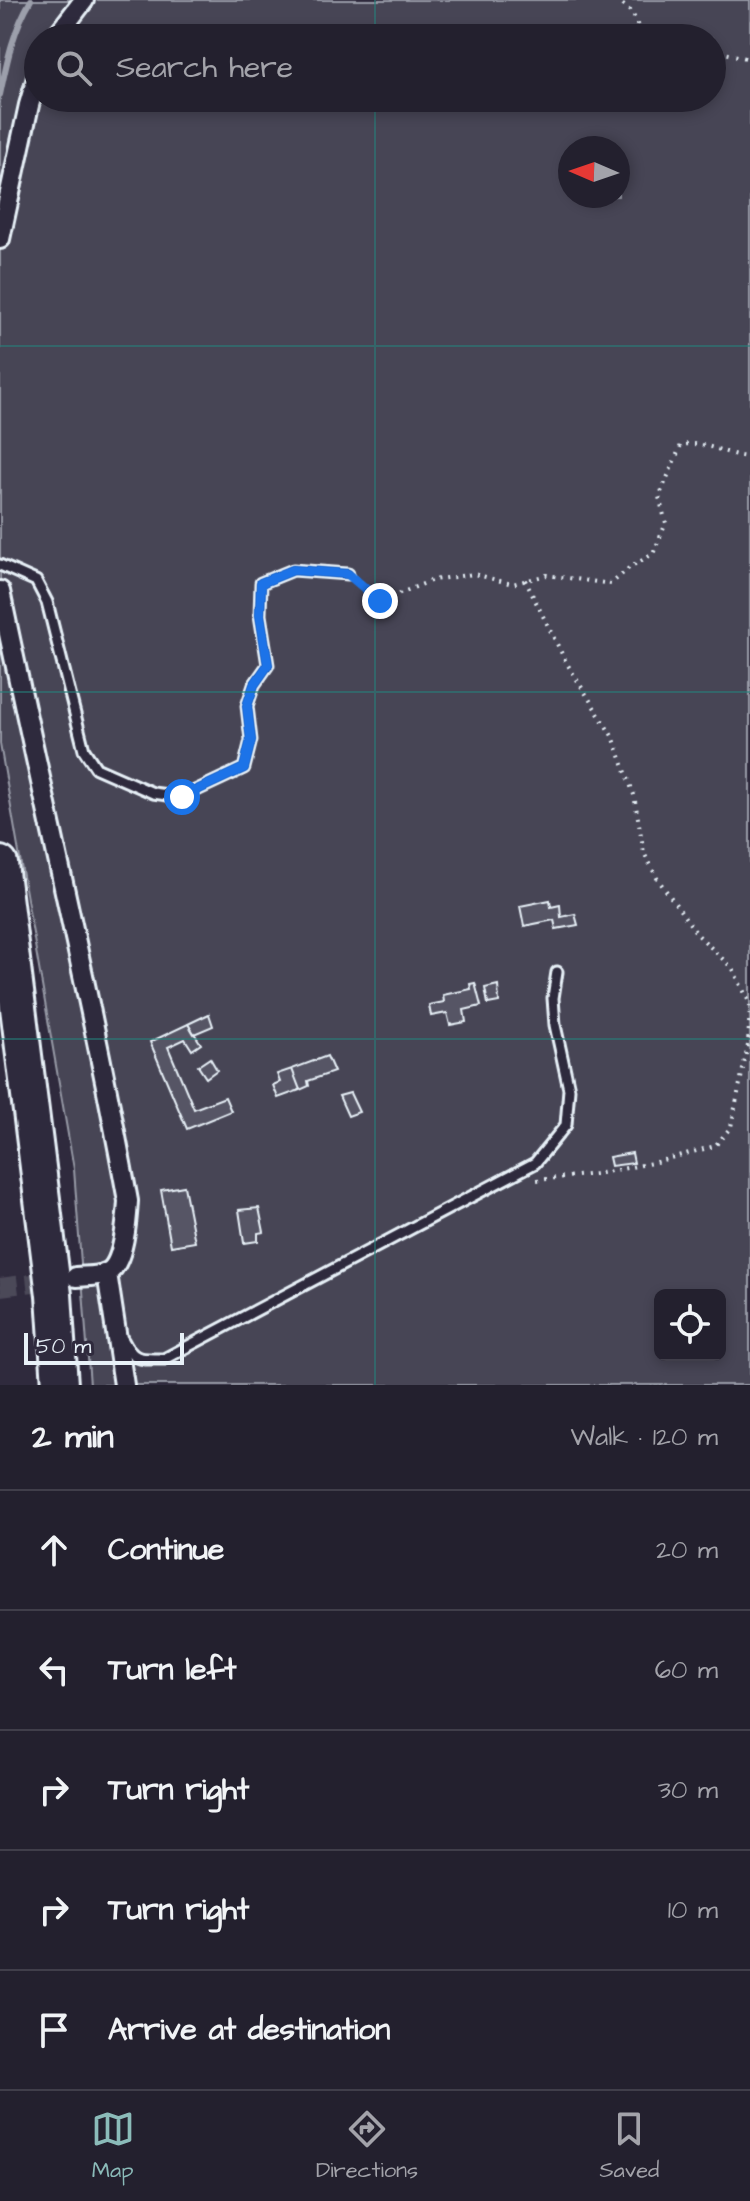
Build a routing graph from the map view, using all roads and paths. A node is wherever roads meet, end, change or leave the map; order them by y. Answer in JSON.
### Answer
{"nodes":[{"id":1,"x":84,"y":0,"type":"edge"},
{"id":2,"x":616,"y":0,"type":"edge"},
{"id":3,"x":66,"y":24,"type":"edge"},
{"id":4,"x":638,"y":24,"type":"edge"},
{"id":5,"x":726,"y":53,"type":"edge"},
{"id":6,"x":750,"y":59,"type":"edge"},
{"id":7,"x":27,"y":112,"type":"edge"},
{"id":8,"x":0,"y":239,"type":"edge"},
{"id":9,"x":750,"y":457,"type":"edge"},
{"id":10,"x":0,"y":565,"type":"edge"},
{"id":11,"x":348,"y":574,"type":"joint"},
{"id":12,"x":525,"y":580,"type":"junction"},
{"id":13,"x":0,"y":591,"type":"edge"},
{"id":14,"x":0,"y":864,"type":"edge"},
{"id":15,"x":557,"y":972,"type":"dead end"},
{"id":16,"x":749,"y":1036,"type":"edge"},
{"id":17,"x":503,"y":1179,"type":"junction"},
{"id":18,"x":107,"y":1273,"type":"junction"},
{"id":19,"x":76,"y":1277,"type":"tunnel mouth"},
{"id":20,"x":117,"y":1330,"type":"junction"},
{"id":21,"x":60,"y":1385,"type":"edge"},
{"id":22,"x":124,"y":1385,"type":"edge"}],
"edges":[{"from":1,"to":3,"type":"street"},
{"from":2,"to":4,"type":"path"},
{"from":5,"to":6,"type":"path"},
{"from":7,"to":8,"type":"street"},
{"from":9,"to":12,"type":"path"},
{"from":10,"to":11,"type":"lane"},
{"from":11,"to":12,"type":"path"},
{"from":12,"to":16,"type":"path"},
{"from":13,"to":18,"type":"street"},
{"from":14,"to":21,"type":"highway"},
{"from":15,"to":17,"type":"lane"},
{"from":16,"to":17,"type":"path"},
{"from":17,"to":20,"type":"lane"},
{"from":18,"to":19,"type":"street"},
{"from":18,"to":20,"type":"street"},
{"from":20,"to":22,"type":"street"}]}
